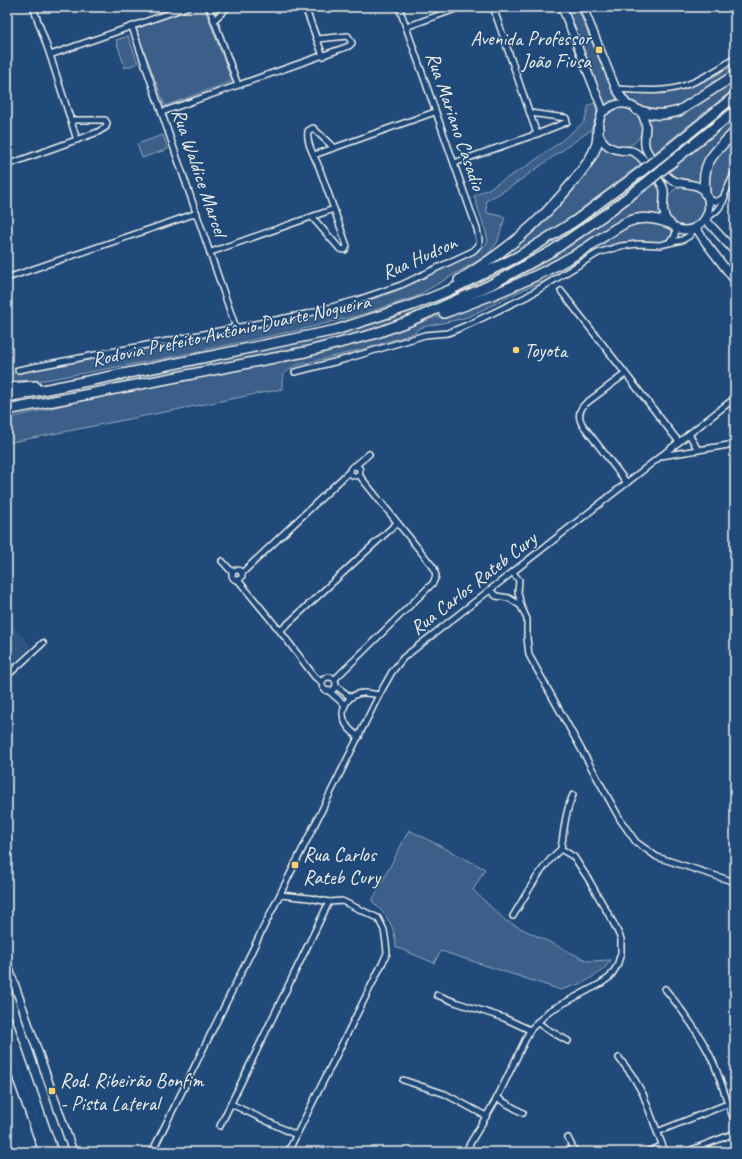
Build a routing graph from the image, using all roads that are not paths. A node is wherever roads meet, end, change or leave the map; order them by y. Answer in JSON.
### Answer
{"nodes":[{"id":1,"x":33,"y":7,"type":"edge"},
{"id":2,"x":187,"y":7,"type":"edge"},
{"id":3,"x":209,"y":7,"type":"edge"},
{"id":4,"x":228,"y":7,"type":"edge"},
{"id":5,"x":305,"y":7,"type":"edge"},
{"id":6,"x":399,"y":7,"type":"edge"},
{"id":7,"x":461,"y":7,"type":"edge"},
{"id":8,"x":493,"y":7,"type":"edge"},
{"id":9,"x":562,"y":7,"type":"edge"},
{"id":10,"x":582,"y":7,"type":"edge"},
{"id":11,"x":214,"y":20,"type":"junction"},
{"id":12,"x":132,"y":27,"type":"junction"},
{"id":13,"x":406,"y":27,"type":"junction"},
{"id":14,"x":317,"y":39,"type":"junction"},
{"id":15,"x":50,"y":55,"type":"junction"},
{"id":16,"x":323,"y":56,"type":"junction"},
{"id":17,"x":735,"y":58,"type":"edge"},
{"id":18,"x":735,"y":76,"type":"edge"},
{"id":19,"x":238,"y":85,"type":"junction"},
{"id":20,"x":616,"y":89,"type":"junction"},
{"id":21,"x":735,"y":96,"type":"edge"},
{"id":22,"x":626,"y":104,"type":"junction"},
{"id":23,"x":637,"y":110,"type":"junction"},
{"id":24,"x":735,"y":111,"type":"edge"},
{"id":25,"x":162,"y":112,"type":"junction"},
{"id":26,"x":435,"y":112,"type":"junction"},
{"id":27,"x":530,"y":113,"type":"junction"},
{"id":28,"x":602,"y":113,"type":"junction"},
{"id":29,"x":71,"y":120,"type":"junction"},
{"id":30,"x":598,"y":128,"type":"junction"},
{"id":31,"x":735,"y":132,"type":"edge"},
{"id":32,"x":537,"y":134,"type":"junction"},
{"id":33,"x":77,"y":140,"type":"junction"},
{"id":34,"x":333,"y":147,"type":"junction"},
{"id":35,"x":314,"y":154,"type":"junction"},
{"id":36,"x":454,"y":163,"type":"junction"},
{"id":37,"x":7,"y":165,"type":"edge"},
{"id":38,"x":735,"y":172,"type":"edge"},
{"id":39,"x":727,"y":190,"type":"junction"},
{"id":40,"x":707,"y":196,"type":"junction"},
{"id":41,"x":334,"y":209,"type":"junction"},
{"id":42,"x":197,"y":212,"type":"junction"},
{"id":43,"x":312,"y":217,"type":"junction"},
{"id":44,"x":705,"y":219,"type":"junction"},
{"id":45,"x":672,"y":225,"type":"junction"},
{"id":46,"x":695,"y":228,"type":"junction"},
{"id":47,"x":666,"y":244,"type":"junction"},
{"id":48,"x":479,"y":245,"type":"joint"},
{"id":49,"x":211,"y":252,"type":"junction"},
{"id":50,"x":735,"y":252,"type":"edge"},
{"id":51,"x":7,"y":278,"type":"edge"},
{"id":52,"x":735,"y":281,"type":"edge"},
{"id":53,"x":561,"y":291,"type":"dead end"},
{"id":54,"x":414,"y":305,"type":"junction"},
{"id":55,"x":236,"y":328,"type":"junction"},
{"id":56,"x":374,"y":334,"type":"junction"},
{"id":57,"x":18,"y":370,"type":"dead end"},
{"id":58,"x":295,"y":372,"type":"dead end"},
{"id":59,"x":626,"y":374,"type":"junction"},
{"id":60,"x":90,"y":380,"type":"junction"},
{"id":61,"x":7,"y":388,"type":"edge"},
{"id":62,"x":95,"y":393,"type":"junction"},
{"id":63,"x":7,"y":397,"type":"edge"},
{"id":64,"x":735,"y":398,"type":"edge"},
{"id":65,"x":7,"y":410,"type":"edge"},
{"id":66,"x":7,"y":416,"type":"edge"},
{"id":67,"x":689,"y":434,"type":"junction"},
{"id":68,"x":678,"y":442,"type":"junction"},
{"id":69,"x":735,"y":444,"type":"edge"},
{"id":70,"x":698,"y":450,"type":"junction"},
{"id":71,"x":369,"y":454,"type":"dead end"},
{"id":72,"x":661,"y":456,"type":"junction"},
{"id":73,"x":355,"y":466,"type":"junction"},
{"id":74,"x":350,"y":471,"type":"junction"},
{"id":75,"x":359,"y":475,"type":"junction"},
{"id":76,"x":627,"y":483,"type":"junction"},
{"id":77,"x":397,"y":523,"type":"junction"},
{"id":78,"x":222,"y":561,"type":"dead end"},
{"id":79,"x":233,"y":573,"type":"junction"},
{"id":80,"x":242,"y":573,"type":"junction"},
{"id":81,"x":513,"y":573,"type":"junction"},
{"id":82,"x":238,"y":580,"type":"junction"},
{"id":83,"x":490,"y":590,"type":"junction"},
{"id":84,"x":518,"y":592,"type":"junction"},
{"id":85,"x":509,"y":598,"type":"junction"},
{"id":86,"x":521,"y":606,"type":"junction"},
{"id":87,"x":280,"y":631,"type":"junction"},
{"id":88,"x":43,"y":643,"type":"dead end"},
{"id":89,"x":7,"y":676,"type":"edge"},
{"id":90,"x":335,"y":679,"type":"junction"},
{"id":91,"x":322,"y":682,"type":"junction"},
{"id":92,"x":336,"y":686,"type":"junction"},
{"id":93,"x":329,"y":691,"type":"junction"},
{"id":94,"x":379,"y":695,"type":"junction"},
{"id":95,"x":350,"y":698,"type":"junction"},
{"id":96,"x":345,"y":704,"type":"junction"},
{"id":97,"x":359,"y":737,"type":"junction"},
{"id":98,"x":573,"y":795,"type":"dead end"},
{"id":99,"x":561,"y":849,"type":"junction"},
{"id":100,"x":735,"y":882,"type":"edge"},
{"id":101,"x":280,"y":895,"type":"junction"},
{"id":102,"x":329,"y":902,"type":"junction"},
{"id":103,"x":513,"y":916,"type":"dead end"},
{"id":104,"x":7,"y":963,"type":"edge"},
{"id":105,"x":664,"y":989,"type":"dead end"},
{"id":106,"x":437,"y":995,"type":"dead end"},
{"id":107,"x":7,"y":1020,"type":"edge"},
{"id":108,"x":537,"y":1022,"type":"junction"},
{"id":109,"x":530,"y":1030,"type":"junction"},
{"id":110,"x":568,"y":1041,"type":"dead end"},
{"id":111,"x":7,"y":1047,"type":"edge"},
{"id":112,"x":619,"y":1058,"type":"dead end"},
{"id":113,"x":403,"y":1080,"type":"dead end"},
{"id":114,"x":497,"y":1098,"type":"junction"},
{"id":115,"x":735,"y":1101,"type":"edge"},
{"id":116,"x":231,"y":1104,"type":"junction"},
{"id":117,"x":728,"y":1104,"type":"junction"},
{"id":118,"x":523,"y":1113,"type":"dead end"},
{"id":119,"x":486,"y":1116,"type":"junction"},
{"id":120,"x":735,"y":1122,"type":"edge"},
{"id":121,"x":220,"y":1126,"type":"dead end"},
{"id":122,"x":657,"y":1132,"type":"junction"},
{"id":123,"x":735,"y":1133,"type":"edge"},
{"id":124,"x":296,"y":1135,"type":"junction"},
{"id":125,"x":568,"y":1138,"type":"dead end"},
{"id":126,"x":662,"y":1146,"type":"junction"},
{"id":127,"x":44,"y":1152,"type":"edge"},
{"id":128,"x":53,"y":1152,"type":"edge"},
{"id":129,"x":73,"y":1152,"type":"edge"},
{"id":130,"x":152,"y":1152,"type":"edge"},
{"id":131,"x":288,"y":1152,"type":"edge"},
{"id":132,"x":465,"y":1152,"type":"edge"},
{"id":133,"x":575,"y":1152,"type":"edge"},
{"id":134,"x":647,"y":1152,"type":"edge"},
{"id":135,"x":665,"y":1152,"type":"edge"},
{"id":136,"x":686,"y":1152,"type":"edge"}],
"edges":[{"from":1,"to":15,"type":"street"},
{"from":2,"to":12,"type":"street"},
{"from":3,"to":11,"type":"street"},
{"from":4,"to":11,"type":"street"},
{"from":5,"to":14,"type":"street"},
{"from":6,"to":13,"type":"street","name":"Rua Mariano Casadio"},
{"from":7,"to":13,"type":"street"},
{"from":8,"to":27,"type":"street"},
{"from":9,"to":28,"type":"main road"},
{"from":10,"to":20,"type":"main road"},
{"from":11,"to":19,"type":"street"},
{"from":12,"to":15,"type":"street"},
{"from":12,"to":25,"type":"street","name":"Rua Waldice Marcel"},
{"from":13,"to":26,"type":"street","name":"Rua Mariano Casadio"},
{"from":14,"to":16,"type":"street"},
{"from":14,"to":16,"type":"street"},
{"from":15,"to":29,"type":"street"},
{"from":16,"to":19,"type":"street"},
{"from":17,"to":20,"type":"street"},
{"from":18,"to":23,"type":"highway"},
{"from":19,"to":25,"type":"street"},
{"from":20,"to":22,"type":"main road"},
{"from":21,"to":54,"type":"highway","name":"Rodovia Prefeito Antônio Duarte Nogueira","bridge":true},
{"from":22,"to":23,"type":"main road"},
{"from":22,"to":28,"type":"main road"},
{"from":23,"to":40,"type":"main road"},
{"from":24,"to":56,"type":"highway","name":"Rodovia Prefeito Antônio Duarte Nogueira","bridge":true},
{"from":25,"to":42,"type":"street","name":"Rua Waldice Marcel"},
{"from":26,"to":34,"type":"street"},
{"from":26,"to":36,"type":"street","name":"Rua Mariano Casadio"},
{"from":27,"to":32,"type":"street"},
{"from":27,"to":32,"type":"street"},
{"from":28,"to":30,"type":"main road"},
{"from":29,"to":33,"type":"street"},
{"from":29,"to":33,"type":"street"},
{"from":30,"to":45,"type":"main road"},
{"from":30,"to":54,"type":"highway"},
{"from":31,"to":40,"type":"highway"},
{"from":32,"to":36,"type":"street"},
{"from":33,"to":37,"type":"street"},
{"from":34,"to":35,"type":"street"},
{"from":34,"to":35,"type":"street"},
{"from":35,"to":41,"type":"street"},
{"from":36,"to":48,"type":"street","name":"Rua Mariano Casadio"},
{"from":38,"to":39,"type":"street"},
{"from":39,"to":40,"type":"street"},
{"from":39,"to":44,"type":"street"},
{"from":40,"to":44,"type":"main road"},
{"from":41,"to":43,"type":"street"},
{"from":41,"to":43,"type":"street"},
{"from":42,"to":49,"type":"street","name":"Rua Waldice Marcel"},
{"from":42,"to":51,"type":"street"},
{"from":43,"to":49,"type":"street"},
{"from":44,"to":46,"type":"main road"},
{"from":44,"to":50,"type":"main road"},
{"from":45,"to":46,"type":"main road"},
{"from":45,"to":47,"type":"street"},
{"from":45,"to":56,"type":"highway"},
{"from":46,"to":47,"type":"street"},
{"from":46,"to":52,"type":"main road"},
{"from":47,"to":58,"type":"street"},
{"from":48,"to":55,"type":"street","name":"Rua Hudson"},
{"from":49,"to":55,"type":"street","name":"Rua Waldice Marcel"},
{"from":53,"to":59,"type":"street"},
{"from":54,"to":60,"type":"highway","name":"Rodovia Prefeito Antônio Duarte Nogueira"},
{"from":55,"to":57,"type":"street","name":"Rua Hudson"},
{"from":56,"to":62,"type":"highway","name":"Rodovia Prefeito Antônio Duarte Nogueira"},
{"from":59,"to":68,"type":"street"},
{"from":59,"to":76,"type":"street"},
{"from":60,"to":61,"type":"highway"},
{"from":60,"to":63,"type":"highway","name":"Rodovia Prefeito Antônio Duarte Nogueira"},
{"from":62,"to":65,"type":"highway","name":"Rodovia Prefeito Antônio Duarte Nogueira"},
{"from":62,"to":66,"type":"highway"},
{"from":64,"to":67,"type":"street","name":"Rua Carlos Rateb Cury"},
{"from":67,"to":68,"type":"street","name":"Rua Carlos Rateb Cury"},
{"from":67,"to":70,"type":"street"},
{"from":68,"to":72,"type":"street","name":"Rua Carlos Rateb Cury"},
{"from":69,"to":70,"type":"street"},
{"from":70,"to":72,"type":"street"},
{"from":71,"to":73,"type":"street"},
{"from":72,"to":76,"type":"street","name":"Rua Carlos Rateb Cury"},
{"from":73,"to":74,"type":"street"},
{"from":73,"to":75,"type":"street"},
{"from":74,"to":75,"type":"street"},
{"from":74,"to":80,"type":"street"},
{"from":75,"to":77,"type":"street"},
{"from":76,"to":81,"type":"street","name":"Rua Carlos Rateb Cury"},
{"from":77,"to":87,"type":"street"},
{"from":77,"to":90,"type":"street"},
{"from":78,"to":79,"type":"street"},
{"from":79,"to":80,"type":"street"},
{"from":79,"to":82,"type":"street"},
{"from":80,"to":82,"type":"street"},
{"from":81,"to":83,"type":"street","name":"Rua Carlos Rateb Cury"},
{"from":81,"to":84,"type":"street"},
{"from":82,"to":87,"type":"street"},
{"from":83,"to":85,"type":"street"},
{"from":83,"to":94,"type":"street","name":"Rua Carlos Rateb Cury"},
{"from":84,"to":85,"type":"street"},
{"from":84,"to":86,"type":"street"},
{"from":85,"to":86,"type":"street"},
{"from":86,"to":100,"type":"street"},
{"from":87,"to":91,"type":"street"},
{"from":88,"to":89,"type":"street"},
{"from":90,"to":91,"type":"street"},
{"from":90,"to":92,"type":"street"},
{"from":91,"to":93,"type":"street"},
{"from":92,"to":93,"type":"street"},
{"from":92,"to":95,"type":"street"},
{"from":93,"to":96,"type":"street"},
{"from":94,"to":95,"type":"street"},
{"from":94,"to":97,"type":"street","name":"Rua Carlos Rateb Cury"},
{"from":95,"to":96,"type":"street"},
{"from":96,"to":97,"type":"street"},
{"from":97,"to":101,"type":"street","name":"Rua Carlos Rateb Cury"},
{"from":98,"to":99,"type":"street"},
{"from":99,"to":103,"type":"street"},
{"from":99,"to":108,"type":"street"},
{"from":101,"to":102,"type":"street"},
{"from":101,"to":130,"type":"street","name":"Rua Carlos Rateb Cury"},
{"from":102,"to":116,"type":"street"},
{"from":102,"to":124,"type":"street"},
{"from":104,"to":129,"type":"main road"},
{"from":105,"to":117,"type":"street"},
{"from":106,"to":109,"type":"street"},
{"from":107,"to":128,"type":"highway"},
{"from":108,"to":109,"type":"street"},
{"from":108,"to":110,"type":"street"},
{"from":109,"to":114,"type":"street"},
{"from":111,"to":127,"type":"highway"},
{"from":112,"to":122,"type":"street"},
{"from":113,"to":119,"type":"street"},
{"from":114,"to":118,"type":"street"},
{"from":114,"to":119,"type":"street"},
{"from":115,"to":117,"type":"street"},
{"from":116,"to":121,"type":"street"},
{"from":116,"to":124,"type":"street"},
{"from":117,"to":120,"type":"street"},
{"from":117,"to":122,"type":"street"},
{"from":119,"to":132,"type":"street"},
{"from":122,"to":126,"type":"street"},
{"from":123,"to":136,"type":"street"},
{"from":124,"to":131,"type":"street"},
{"from":125,"to":133,"type":"street"},
{"from":126,"to":134,"type":"street"},
{"from":126,"to":135,"type":"street"}]}
